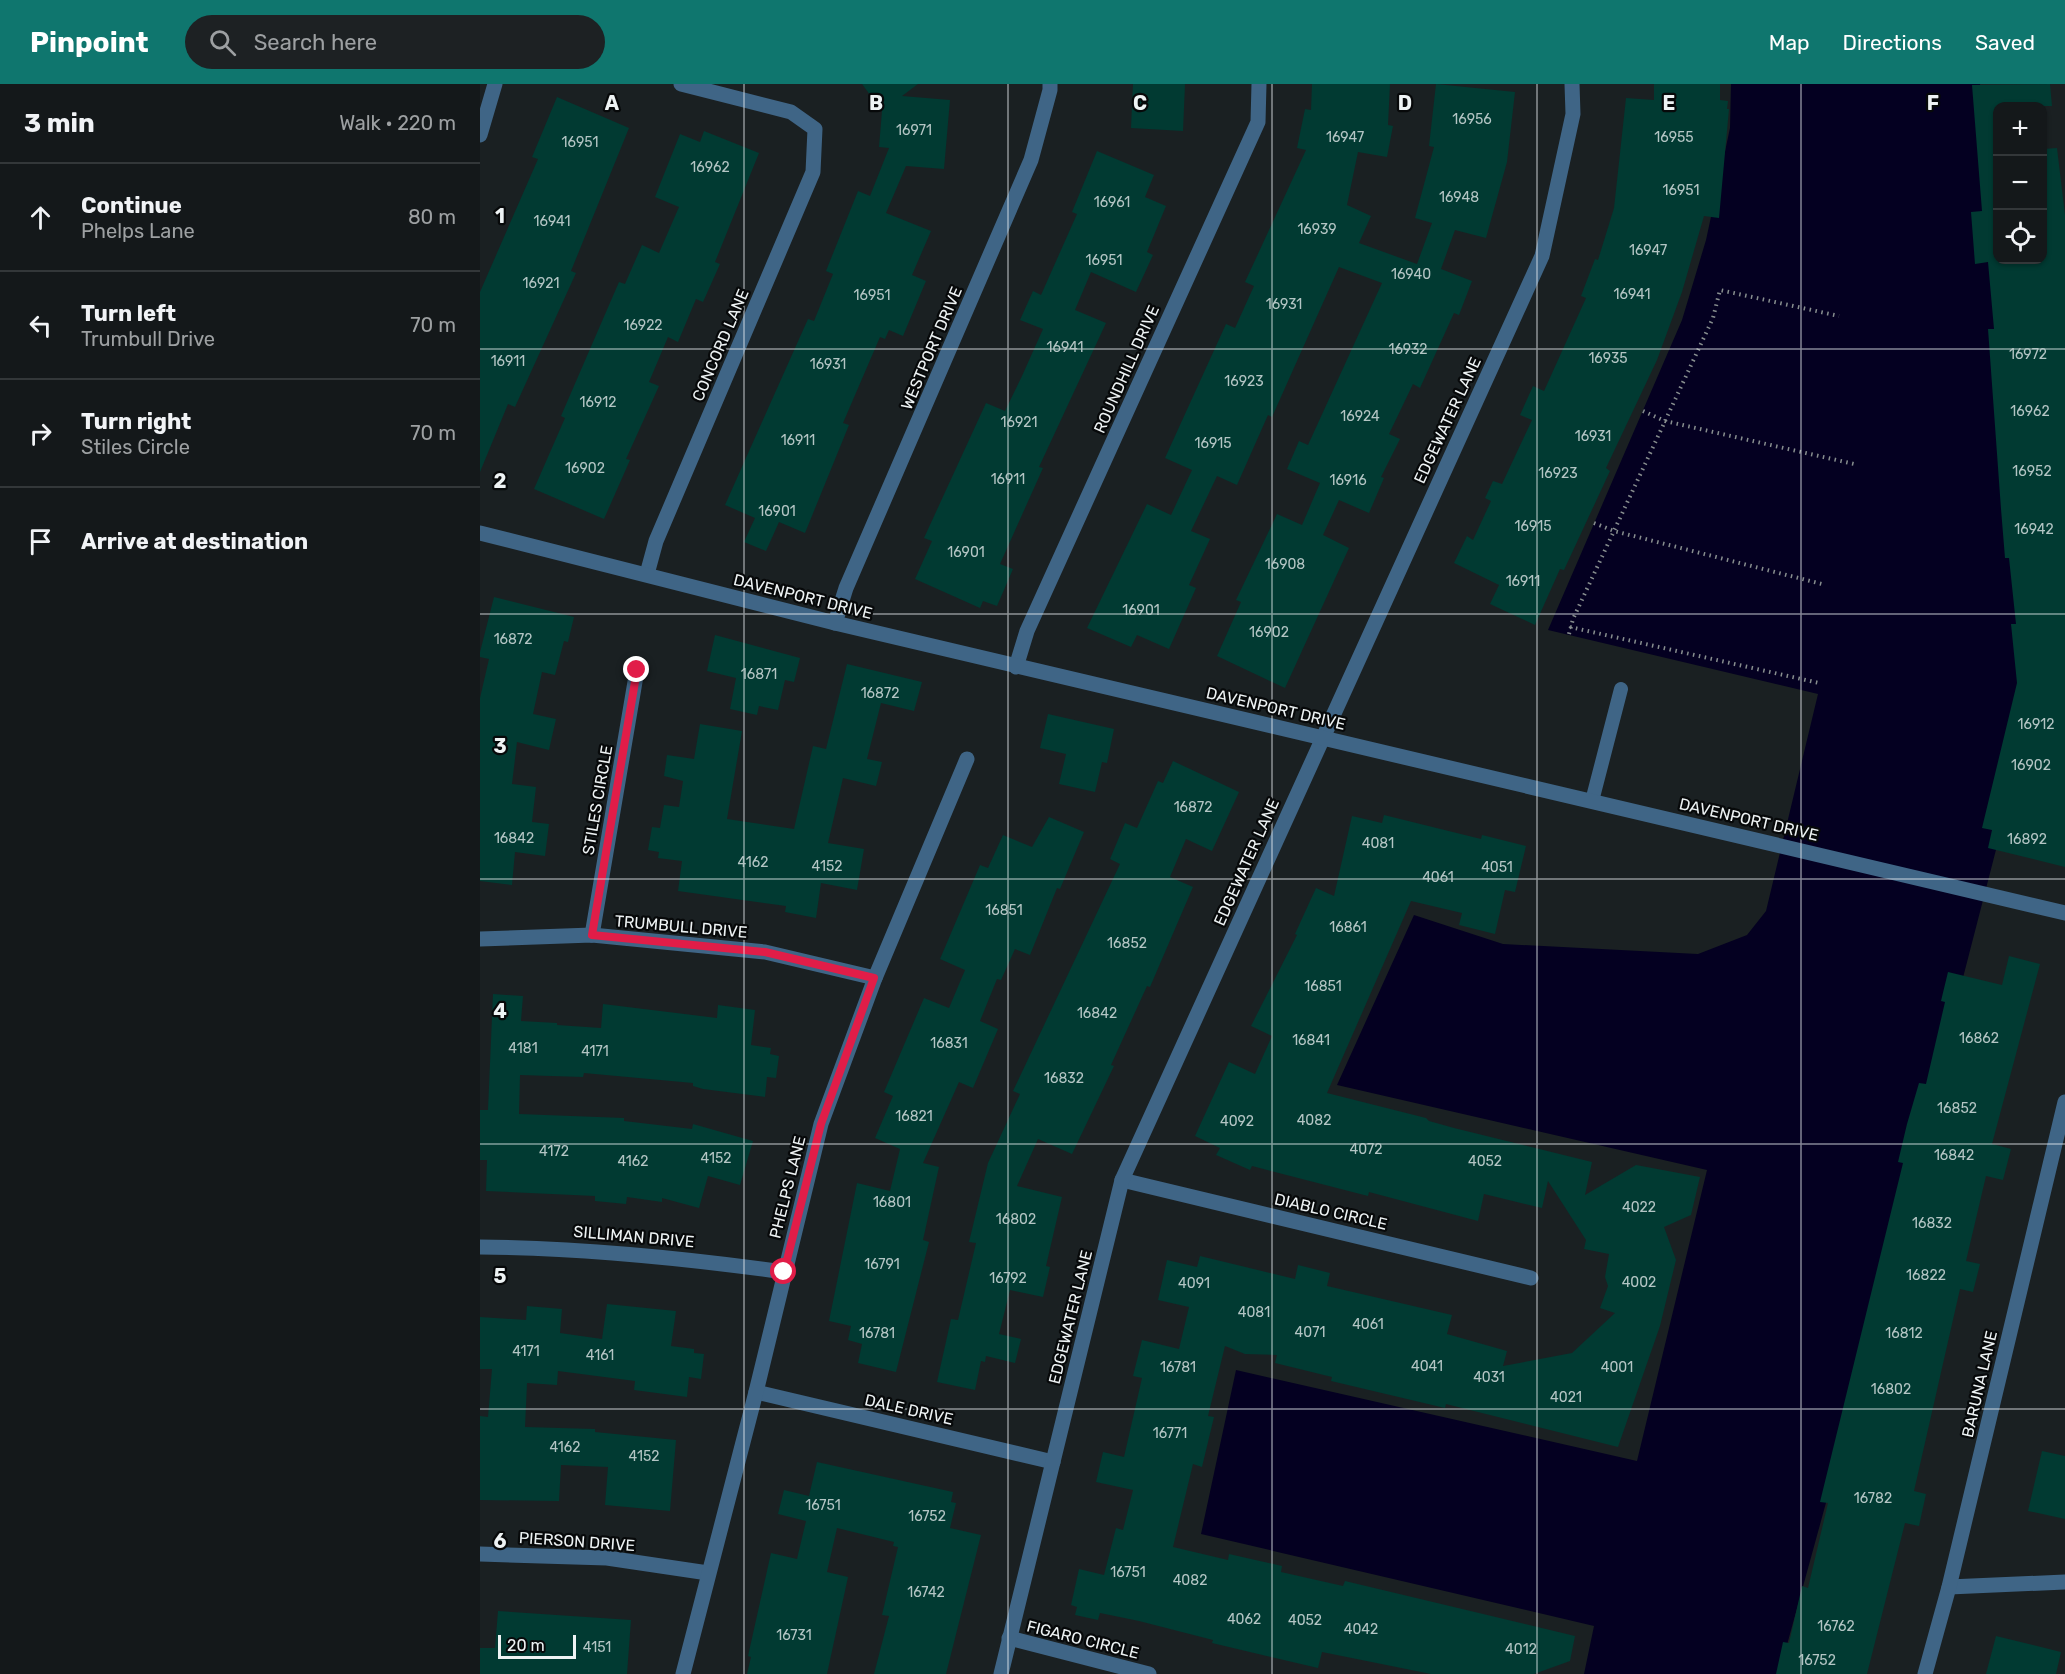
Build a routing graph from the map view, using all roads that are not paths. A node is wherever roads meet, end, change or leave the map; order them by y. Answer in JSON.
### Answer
{"nodes":[{"id":1,"x":495,"y":84,"type":"edge"},
{"id":2,"x":681,"y":84,"type":"edge"},
{"id":3,"x":1050,"y":84,"type":"edge"},
{"id":4,"x":1259,"y":84,"type":"edge"},
{"id":5,"x":1572,"y":84,"type":"edge"},
{"id":6,"x":480,"y":135,"type":"edge"},
{"id":7,"x":480,"y":533,"type":"edge"},
{"id":8,"x":647,"y":574,"type":"junction"},
{"id":9,"x":835,"y":623,"type":"junction"},
{"id":10,"x":1016,"y":667,"type":"junction"},
{"id":11,"x":637,"y":670,"type":"dead end"},
{"id":12,"x":1621,"y":689,"type":"dead end"},
{"id":13,"x":1322,"y":737,"type":"junction"},
{"id":14,"x":968,"y":759,"type":"dead end"},
{"id":15,"x":1592,"y":801,"type":"junction"},
{"id":16,"x":2065,"y":913,"type":"edge"},
{"id":17,"x":592,"y":935,"type":"junction"},
{"id":18,"x":480,"y":939,"type":"edge"},
{"id":19,"x":874,"y":978,"type":"junction"},
{"id":20,"x":2065,"y":1102,"type":"edge"},
{"id":21,"x":1122,"y":1180,"type":"junction"},
{"id":22,"x":480,"y":1247,"type":"edge"},
{"id":23,"x":784,"y":1272,"type":"junction"},
{"id":24,"x":1532,"y":1278,"type":"dead end"},
{"id":25,"x":756,"y":1392,"type":"junction"},
{"id":26,"x":1053,"y":1462,"type":"junction"},
{"id":27,"x":480,"y":1554,"type":"edge"},
{"id":28,"x":708,"y":1573,"type":"junction"},
{"id":29,"x":2065,"y":1582,"type":"edge"},
{"id":30,"x":1949,"y":1587,"type":"junction"},
{"id":31,"x":1009,"y":1638,"type":"junction"},
{"id":32,"x":683,"y":1674,"type":"edge"},
{"id":33,"x":1001,"y":1674,"type":"edge"},
{"id":34,"x":1149,"y":1674,"type":"edge"},
{"id":35,"x":1925,"y":1674,"type":"edge"}],
"edges":[{"from":1,"to":6,"type":"street"},
{"from":2,"to":8,"type":"street","name":"CONCORD LANE"},
{"from":3,"to":9,"type":"street","name":"WESTPORT DRIVE"},
{"from":4,"to":10,"type":"street","name":"ROUNDHILL DRIVE"},
{"from":5,"to":13,"type":"street","name":"EDGEWATER LANE"},
{"from":7,"to":8,"type":"street","name":"DAVENPORT DRIVE"},
{"from":8,"to":9,"type":"street","name":"DAVENPORT DRIVE"},
{"from":9,"to":10,"type":"street","name":"DAVENPORT DRIVE"},
{"from":10,"to":13,"type":"street","name":"DAVENPORT DRIVE"},
{"from":11,"to":17,"type":"street","name":"STILES CIRCLE"},
{"from":12,"to":15,"type":"lane"},
{"from":13,"to":15,"type":"street","name":"DAVENPORT DRIVE"},
{"from":13,"to":21,"type":"street","name":"EDGEWATER LANE"},
{"from":14,"to":19,"type":"street","name":"PHELPS LANE"},
{"from":15,"to":16,"type":"street","name":"DAVENPORT DRIVE"},
{"from":17,"to":18,"type":"street","name":"TRUMBULL DRIVE"},
{"from":17,"to":19,"type":"street","name":"TRUMBULL DRIVE"},
{"from":19,"to":23,"type":"street","name":"PHELPS LANE"},
{"from":20,"to":30,"type":"street","name":"BARUNA LANE"},
{"from":21,"to":24,"type":"street","name":"DIABLO CIRCLE"},
{"from":21,"to":26,"type":"street","name":"EDGEWATER LANE"},
{"from":22,"to":23,"type":"street","name":"SILLIMAN DRIVE"},
{"from":23,"to":25,"type":"street","name":"PHELPS LANE"},
{"from":25,"to":26,"type":"street","name":"DALE DRIVE"},
{"from":25,"to":28,"type":"street","name":"PHELPS LANE"},
{"from":26,"to":31,"type":"street","name":"EDGEWATER LANE"},
{"from":27,"to":28,"type":"street","name":"PIERSON DRIVE"},
{"from":28,"to":32,"type":"street","name":"PHELPS LANE"},
{"from":29,"to":30,"type":"street"},
{"from":30,"to":35,"type":"street","name":"BARUNA LANE"},
{"from":31,"to":33,"type":"street","name":"EDGEWATER LANE"},
{"from":31,"to":34,"type":"street","name":"FIGARO CIRCLE"}]}
